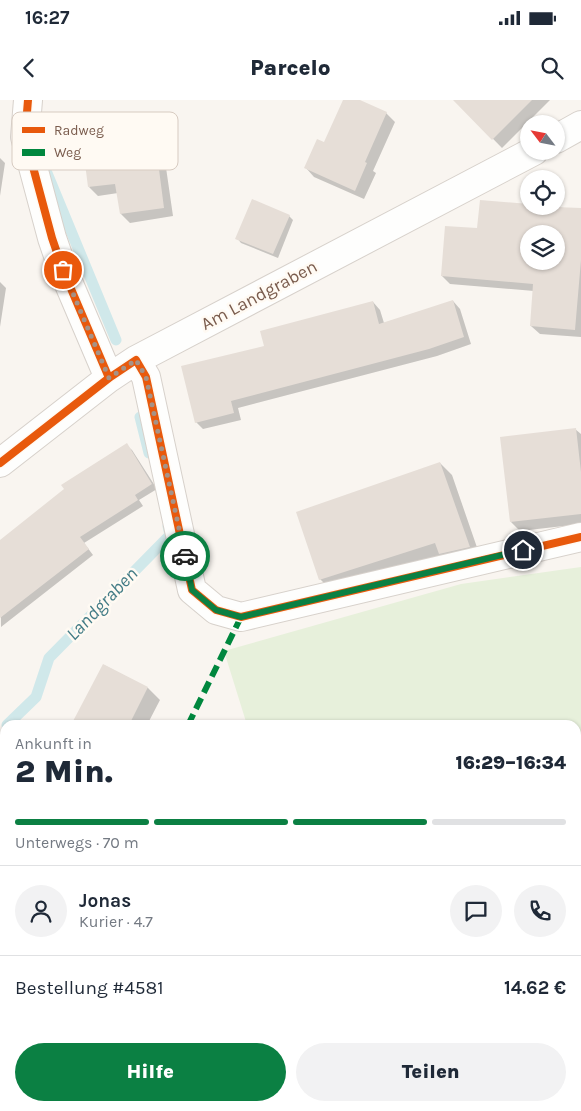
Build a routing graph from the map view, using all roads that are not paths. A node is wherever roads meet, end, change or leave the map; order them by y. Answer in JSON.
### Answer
{"nodes":[{"id":1,"x":581,"y":125,"type":"edge"},
{"id":2,"x":565,"y":134,"type":"edge"},
{"id":3,"x":520,"y":158,"type":"edge"},
{"id":4,"x":34,"y":170,"type":"edge"},
{"id":5,"x":136,"y":360,"type":"junction"},
{"id":6,"x":109,"y":378,"type":"junction"},
{"id":7,"x":0,"y":463,"type":"edge"},
{"id":8,"x":581,"y":537,"type":"edge"}],
"edges":[{"from":1,"to":2,"type":"street"},
{"from":3,"to":5,"type":"street","name":"Am Landgraben"},
{"from":4,"to":6,"type":"street"},
{"from":5,"to":6,"type":"street","name":"Am Landgraben"},
{"from":5,"to":8,"type":"street"},
{"from":6,"to":7,"type":"street","name":"Am Landgraben"}]}
